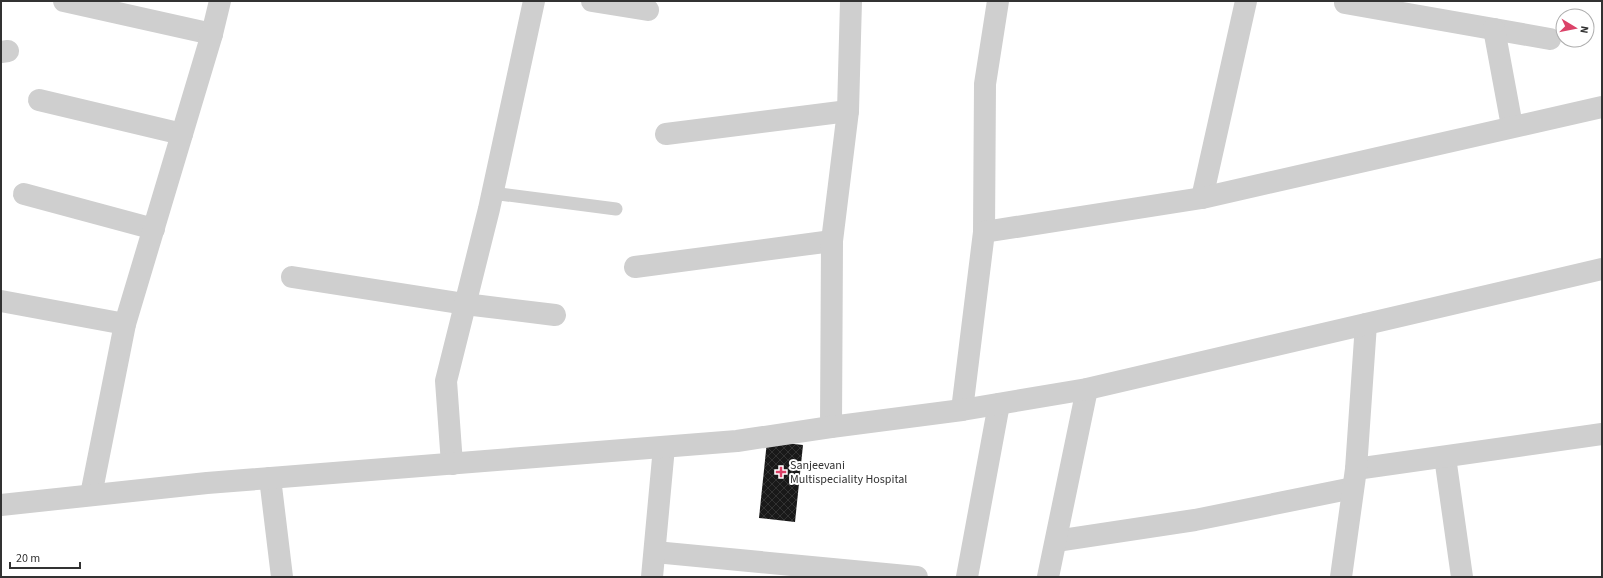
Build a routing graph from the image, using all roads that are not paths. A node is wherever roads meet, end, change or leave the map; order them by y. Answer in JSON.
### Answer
{"nodes":[{"id":1,"x":64,"y":1,"type":"edge"},
{"id":2,"x":220,"y":1,"type":"edge"},
{"id":3,"x":534,"y":1,"type":"edge"},
{"id":4,"x":592,"y":1,"type":"edge"},
{"id":5,"x":851,"y":1,"type":"edge"},
{"id":6,"x":998,"y":1,"type":"edge"},
{"id":7,"x":1246,"y":1,"type":"edge"},
{"id":8,"x":1345,"y":3,"type":"dead end"},
{"id":9,"x":648,"y":10,"type":"dead end"},
{"id":10,"x":1494,"y":29,"type":"junction"},
{"id":11,"x":212,"y":34,"type":"junction"},
{"id":12,"x":1550,"y":39,"type":"dead end"},
{"id":13,"x":39,"y":100,"type":"dead end"},
{"id":14,"x":1602,"y":107,"type":"edge"},
{"id":15,"x":848,"y":111,"type":"junction"},
{"id":16,"x":1512,"y":126,"type":"junction"},
{"id":17,"x":182,"y":134,"type":"junction"},
{"id":18,"x":666,"y":134,"type":"dead end"},
{"id":19,"x":492,"y":193,"type":"junction"},
{"id":20,"x":24,"y":194,"type":"dead end"},
{"id":21,"x":1202,"y":198,"type":"junction"},
{"id":22,"x":616,"y":209,"type":"dead end"},
{"id":23,"x":154,"y":229,"type":"junction"},
{"id":24,"x":984,"y":232,"type":"junction"},
{"id":25,"x":832,"y":241,"type":"junction"},
{"id":26,"x":635,"y":266,"type":"dead end"},
{"id":27,"x":1602,"y":269,"type":"edge"},
{"id":28,"x":292,"y":277,"type":"dead end"},
{"id":29,"x":1,"y":301,"type":"edge"},
{"id":30,"x":465,"y":304,"type":"junction"},
{"id":31,"x":555,"y":315,"type":"dead end"},
{"id":32,"x":125,"y":324,"type":"junction"},
{"id":33,"x":1366,"y":324,"type":"junction"},
{"id":34,"x":1087,"y":389,"type":"junction"},
{"id":35,"x":999,"y":404,"type":"junction"},
{"id":36,"x":962,"y":410,"type":"junction"},
{"id":37,"x":831,"y":426,"type":"junction"},
{"id":38,"x":1602,"y":434,"type":"edge"},
{"id":39,"x":664,"y":447,"type":"junction"},
{"id":40,"x":1444,"y":457,"type":"junction"},
{"id":41,"x":452,"y":464,"type":"junction"},
{"id":42,"x":270,"y":478,"type":"junction"},
{"id":43,"x":1354,"y":479,"type":"junction"},
{"id":44,"x":91,"y":495,"type":"junction"},
{"id":45,"x":1,"y":505,"type":"edge"},
{"id":46,"x":1056,"y":541,"type":"junction"},
{"id":47,"x":655,"y":552,"type":"junction"},
{"id":48,"x":282,"y":577,"type":"edge"},
{"id":49,"x":652,"y":577,"type":"edge"},
{"id":50,"x":917,"y":577,"type":"edge"},
{"id":51,"x":967,"y":577,"type":"edge"},
{"id":52,"x":1048,"y":577,"type":"edge"},
{"id":53,"x":1341,"y":577,"type":"edge"},
{"id":54,"x":1462,"y":577,"type":"edge"}],
"edges":[{"from":1,"to":11,"type":"street"},
{"from":2,"to":11,"type":"street"},
{"from":3,"to":19,"type":"street"},
{"from":4,"to":9,"type":"street"},
{"from":5,"to":15,"type":"street"},
{"from":6,"to":24,"type":"street"},
{"from":7,"to":21,"type":"street"},
{"from":8,"to":10,"type":"street"},
{"from":10,"to":12,"type":"street"},
{"from":10,"to":16,"type":"street"},
{"from":11,"to":17,"type":"street"},
{"from":13,"to":17,"type":"street"},
{"from":14,"to":16,"type":"street"},
{"from":15,"to":18,"type":"street"},
{"from":15,"to":25,"type":"street"},
{"from":16,"to":21,"type":"street"},
{"from":17,"to":23,"type":"street"},
{"from":19,"to":22,"type":"lane"},
{"from":19,"to":30,"type":"street"},
{"from":20,"to":23,"type":"street"},
{"from":21,"to":24,"type":"street"},
{"from":23,"to":32,"type":"street"},
{"from":24,"to":36,"type":"street"},
{"from":25,"to":26,"type":"street"},
{"from":25,"to":37,"type":"street"},
{"from":27,"to":33,"type":"street"},
{"from":28,"to":30,"type":"street"},
{"from":29,"to":32,"type":"street"},
{"from":30,"to":31,"type":"street"},
{"from":30,"to":41,"type":"street"},
{"from":32,"to":44,"type":"street"},
{"from":33,"to":34,"type":"street"},
{"from":33,"to":43,"type":"street"},
{"from":34,"to":35,"type":"street"},
{"from":34,"to":46,"type":"street"},
{"from":35,"to":36,"type":"street"},
{"from":35,"to":51,"type":"street"},
{"from":36,"to":37,"type":"street"},
{"from":37,"to":39,"type":"street"},
{"from":38,"to":40,"type":"street"},
{"from":39,"to":41,"type":"street"},
{"from":39,"to":47,"type":"street"},
{"from":40,"to":43,"type":"street"},
{"from":40,"to":54,"type":"street"},
{"from":41,"to":42,"type":"street"},
{"from":42,"to":44,"type":"street"},
{"from":42,"to":48,"type":"street"},
{"from":43,"to":46,"type":"street"},
{"from":43,"to":53,"type":"street"},
{"from":44,"to":45,"type":"street"},
{"from":46,"to":52,"type":"street"},
{"from":47,"to":49,"type":"street"},
{"from":47,"to":50,"type":"street"}]}
